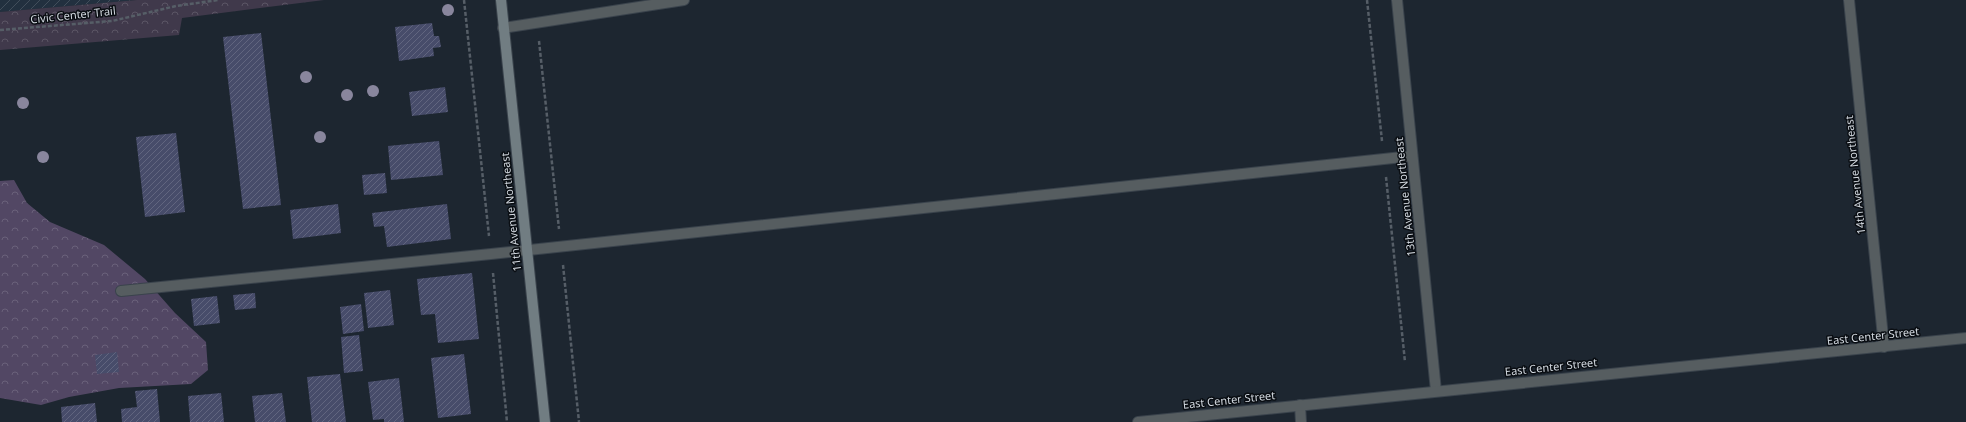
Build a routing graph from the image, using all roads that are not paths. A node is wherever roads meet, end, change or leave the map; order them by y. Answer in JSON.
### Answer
{"nodes":[{"id":1,"x":500,"y":0,"type":"edge"},
{"id":2,"x":684,"y":0,"type":"edge"},
{"id":3,"x":1397,"y":0,"type":"edge"},
{"id":4,"x":1849,"y":0,"type":"edge"},
{"id":5,"x":504,"y":28,"type":"junction"},
{"id":6,"x":1412,"y":156,"type":"junction"},
{"id":7,"x":527,"y":250,"type":"junction"},
{"id":8,"x":121,"y":291,"type":"dead end"},
{"id":9,"x":1966,"y":338,"type":"edge"},
{"id":10,"x":1884,"y":347,"type":"junction"},
{"id":11,"x":1436,"y":391,"type":"junction"},
{"id":12,"x":1300,"y":405,"type":"junction"},
{"id":13,"x":545,"y":422,"type":"edge"},
{"id":14,"x":1138,"y":422,"type":"edge"},
{"id":15,"x":1302,"y":422,"type":"edge"}],
"edges":[{"from":1,"to":5,"type":"main road","name":"11th Avenue Northeast"},
{"from":2,"to":5,"type":"street"},
{"from":3,"to":6,"type":"street","name":"13th Avenue Northeast"},
{"from":4,"to":10,"type":"street","name":"14th Avenue Northeast"},
{"from":5,"to":7,"type":"main road","name":"11th Avenue Northeast"},
{"from":6,"to":7,"type":"street"},
{"from":6,"to":11,"type":"street","name":"13th Avenue Northeast"},
{"from":7,"to":8,"type":"street"},
{"from":7,"to":13,"type":"main road","name":"11th Avenue Northeast"},
{"from":9,"to":10,"type":"street","name":"East Center Street"},
{"from":10,"to":11,"type":"street","name":"East Center Street"},
{"from":11,"to":12,"type":"street","name":"East Center Street"},
{"from":12,"to":14,"type":"street","name":"East Center Street"},
{"from":12,"to":15,"type":"street"}]}
